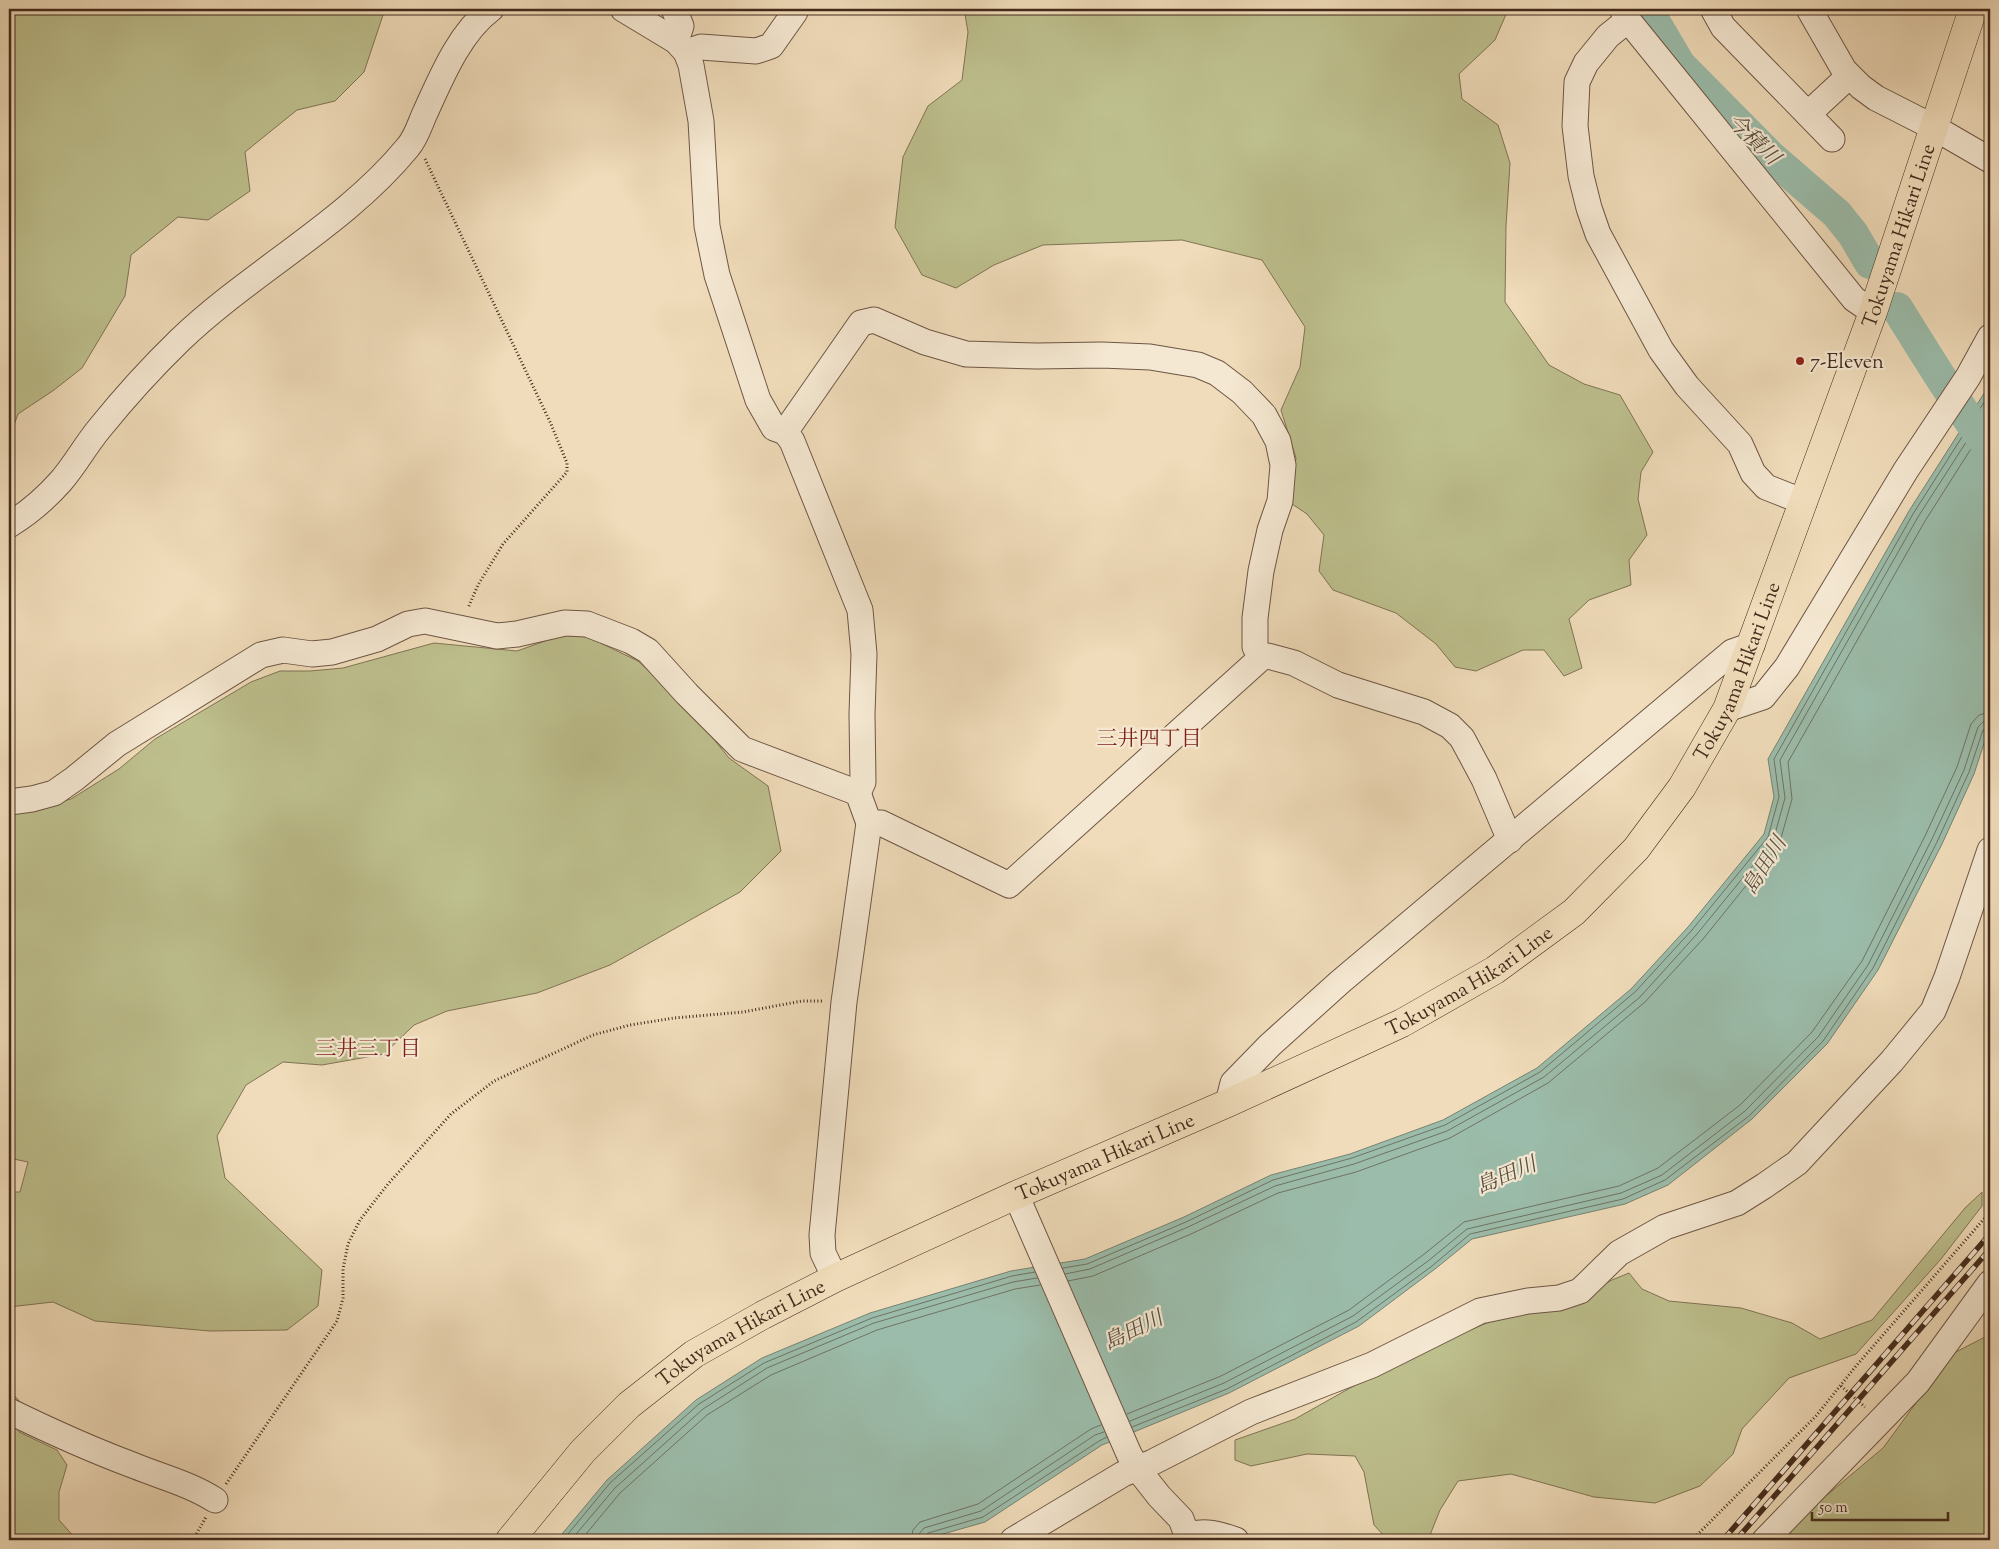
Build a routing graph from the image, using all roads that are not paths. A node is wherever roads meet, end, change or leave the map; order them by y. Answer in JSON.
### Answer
{"nodes":[{"id":1,"x":622,"y":9,"type":"edge"},
{"id":2,"x":674,"y":9,"type":"edge"},
{"id":3,"x":795,"y":9,"type":"edge"},
{"id":4,"x":1712,"y":9,"type":"edge"},
{"id":5,"x":1809,"y":9,"type":"edge"},
{"id":6,"x":481,"y":11,"type":"edge"},
{"id":7,"x":1966,"y":11,"type":"edge"},
{"id":8,"x":1625,"y":14,"type":"edge"},
{"id":9,"x":681,"y":46,"type":"junction"},
{"id":10,"x":1849,"y":76,"type":"junction"},
{"id":11,"x":1808,"y":114,"type":"junction"},
{"id":12,"x":1933,"y":127,"type":"junction"},
{"id":13,"x":1832,"y":139,"type":"dead end"},
{"id":14,"x":1990,"y":160,"type":"edge"},
{"id":15,"x":1873,"y":312,"type":"junction"},
{"id":16,"x":1990,"y":337,"type":"edge"},
{"id":17,"x":785,"y":432,"type":"junction"},
{"id":18,"x":1804,"y":502,"type":"junction"},
{"id":19,"x":9,"y":526,"type":"edge"},
{"id":20,"x":1752,"y":645,"type":"junction"},
{"id":21,"x":1261,"y":658,"type":"junction"},
{"id":22,"x":1728,"y":709,"type":"junction"},
{"id":23,"x":858,"y":794,"type":"junction"},
{"id":24,"x":9,"y":802,"type":"edge"},
{"id":25,"x":869,"y":823,"type":"junction"},
{"id":26,"x":1510,"y":840,"type":"junction"},
{"id":27,"x":1990,"y":850,"type":"edge"},
{"id":28,"x":1228,"y":1103,"type":"junction"},
{"id":29,"x":1016,"y":1195,"type":"junction"},
{"id":30,"x":835,"y":1278,"type":"junction"},
{"id":31,"x":1990,"y":1283,"type":"edge"},
{"id":32,"x":9,"y":1411,"type":"edge"},
{"id":33,"x":1133,"y":1461,"type":"junction"},
{"id":34,"x":215,"y":1500,"type":"road end"},
{"id":35,"x":1187,"y":1537,"type":"edge"},
{"id":36,"x":510,"y":1540,"type":"edge"},
{"id":37,"x":1013,"y":1540,"type":"edge"},
{"id":38,"x":1236,"y":1540,"type":"edge"},
{"id":39,"x":1764,"y":1540,"type":"edge"}],
"edges":[{"from":1,"to":9,"type":"street"},
{"from":2,"to":9,"type":"street"},
{"from":3,"to":9,"type":"street"},
{"from":4,"to":11,"type":"street"},
{"from":5,"to":10,"type":"street"},
{"from":6,"to":19,"type":"street"},
{"from":7,"to":12,"type":"main road","name":"Tokuyama Hikari Line"},
{"from":8,"to":15,"type":"street"},
{"from":8,"to":18,"type":"street"},
{"from":9,"to":17,"type":"street"},
{"from":10,"to":11,"type":"street"},
{"from":10,"to":12,"type":"street"},
{"from":11,"to":13,"type":"street"},
{"from":12,"to":14,"type":"street"},
{"from":12,"to":15,"type":"main road","name":"Tokuyama Hikari Line"},
{"from":15,"to":18,"type":"main road","name":"Tokuyama Hikari Line"},
{"from":16,"to":22,"type":"street"},
{"from":17,"to":21,"type":"street"},
{"from":17,"to":23,"type":"street"},
{"from":18,"to":20,"type":"main road","name":"Tokuyama Hikari Line"},
{"from":20,"to":22,"type":"main road","name":"Tokuyama Hikari Line"},
{"from":20,"to":26,"type":"street"},
{"from":21,"to":25,"type":"street"},
{"from":21,"to":26,"type":"street"},
{"from":22,"to":28,"type":"main road","name":"Tokuyama Hikari Line"},
{"from":23,"to":24,"type":"street"},
{"from":23,"to":25,"type":"street"},
{"from":25,"to":30,"type":"street"},
{"from":26,"to":28,"type":"street"},
{"from":27,"to":33,"type":"street"},
{"from":28,"to":29,"type":"main road","name":"Tokuyama Hikari Line"},
{"from":29,"to":30,"type":"main road","name":"Tokuyama Hikari Line"},
{"from":29,"to":33,"type":"street"},
{"from":30,"to":36,"type":"main road","name":"Tokuyama Hikari Line"},
{"from":31,"to":39,"type":"street"},
{"from":32,"to":34,"type":"street"},
{"from":33,"to":35,"type":"street"},
{"from":33,"to":37,"type":"street"},
{"from":35,"to":38,"type":"street"}]}
